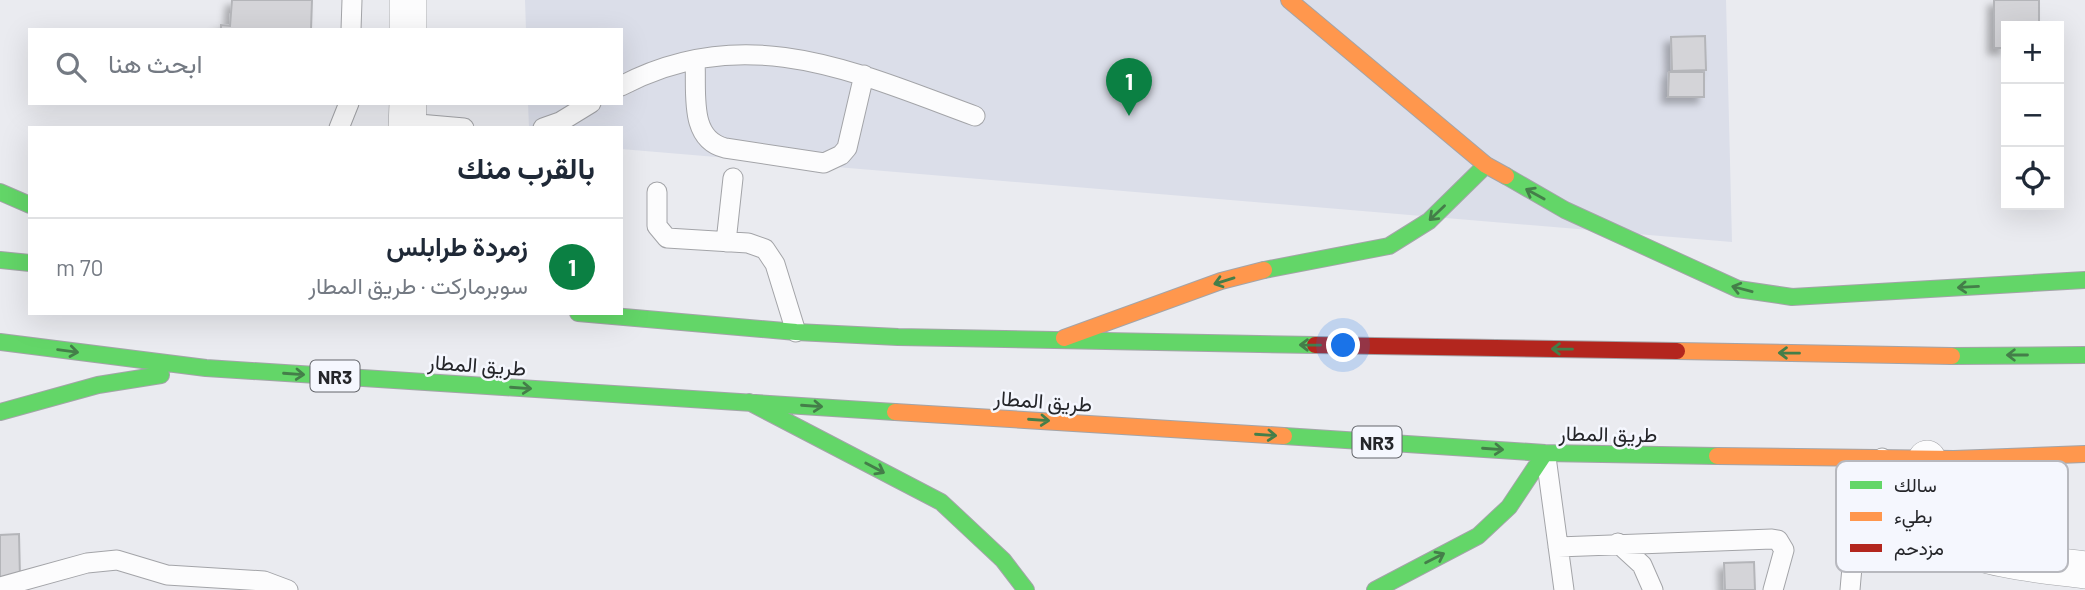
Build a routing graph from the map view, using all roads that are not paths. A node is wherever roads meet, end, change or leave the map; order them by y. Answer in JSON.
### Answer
{"nodes":[{"id":1,"x":352,"y":0,"type":"edge"},
{"id":2,"x":408,"y":0,"type":"edge"},
{"id":3,"x":1289,"y":0,"type":"edge"},
{"id":4,"x":351,"y":28,"type":"edge"},
{"id":5,"x":408,"y":28,"type":"edge"},
{"id":6,"x":695,"y":61,"type":"junction"},
{"id":7,"x":864,"y":75,"type":"junction"},
{"id":8,"x":623,"y":85,"type":"edge"},
{"id":9,"x":348,"y":105,"type":"edge"},
{"id":10,"x":588,"y":105,"type":"edge"},
{"id":11,"x":975,"y":116,"type":"dead end"},
{"id":12,"x":407,"y":118,"type":"edge"},
{"id":13,"x":340,"y":126,"type":"edge"},
{"id":14,"x":453,"y":126,"type":"edge"},
{"id":15,"x":549,"y":126,"type":"edge"},
{"id":16,"x":1486,"y":165,"type":"junction"},
{"id":17,"x":733,"y":178,"type":"dead end"},
{"id":18,"x":657,"y":191,"type":"dead end"},
{"id":19,"x":0,"y":192,"type":"edge"},
{"id":20,"x":28,"y":204,"type":"edge"},
{"id":21,"x":726,"y":242,"type":"junction"},
{"id":22,"x":0,"y":260,"type":"edge"},
{"id":23,"x":28,"y":263,"type":"edge"},
{"id":24,"x":2085,"y":280,"type":"edge"},
{"id":25,"x":601,"y":315,"type":"edge"},
{"id":26,"x":796,"y":332,"type":"junction"},
{"id":27,"x":1064,"y":338,"type":"junction"},
{"id":28,"x":0,"y":342,"type":"edge"},
{"id":29,"x":2085,"y":355,"type":"edge"},
{"id":30,"x":206,"y":368,"type":"junction"},
{"id":31,"x":749,"y":402,"type":"junction"},
{"id":32,"x":0,"y":412,"type":"edge"},
{"id":33,"x":1545,"y":453,"type":"junction"},
{"id":34,"x":2085,"y":454,"type":"edge"},
{"id":35,"x":1882,"y":458,"type":"junction"},
{"id":36,"x":1927,"y":458,"type":"junction"},
{"id":37,"x":1881,"y":461,"type":"edge"},
{"id":38,"x":1927,"y":461,"type":"edge"},
{"id":39,"x":1618,"y":543,"type":"junction"},
{"id":40,"x":1558,"y":547,"type":"junction"},
{"id":41,"x":1851,"y":572,"type":"edge"},
{"id":42,"x":0,"y":587,"type":"edge"},
{"id":43,"x":288,"y":590,"type":"edge"},
{"id":44,"x":1026,"y":590,"type":"edge"},
{"id":45,"x":1375,"y":590,"type":"edge"},
{"id":46,"x":1564,"y":590,"type":"edge"},
{"id":47,"x":1653,"y":590,"type":"edge"},
{"id":48,"x":1773,"y":590,"type":"edge"},
{"id":49,"x":1850,"y":590,"type":"edge"}],
"edges":[{"from":1,"to":4,"type":"lane"},
{"from":2,"to":5,"type":"street"},
{"from":3,"to":16,"type":"main road"},
{"from":6,"to":7,"type":"lane"},
{"from":6,"to":7,"type":"lane"},
{"from":6,"to":8,"type":"lane"},
{"from":7,"to":11,"type":"lane"},
{"from":9,"to":13,"type":"lane"},
{"from":10,"to":15,"type":"lane"},
{"from":12,"to":14,"type":"lane"},
{"from":24,"to":16,"type":"main road","one_way":true},
{"from":16,"to":27,"type":"main road","one_way":true},
{"from":17,"to":21,"type":"lane"},
{"from":18,"to":21,"type":"lane"},
{"from":19,"to":20,"type":"main road"},
{"from":21,"to":26,"type":"lane"},
{"from":22,"to":23,"type":"main road"},
{"from":25,"to":26,"type":"main road"},
{"from":26,"to":27,"type":"main road"},
{"from":29,"to":27,"type":"main road","one_way":true},
{"from":28,"to":30,"type":"main road","name":"طريق المطار","number":"NR3","one_way":true},
{"from":30,"to":31,"type":"main road","name":"طريق المطار","number":"NR3","one_way":true},
{"from":30,"to":32,"type":"main road"},
{"from":31,"to":33,"type":"main road","name":"طريق المطار","number":"NR3","one_way":true},
{"from":31,"to":44,"type":"main road","one_way":true},
{"from":33,"to":35,"type":"main road","name":"طريق المطار","number":"NR3"},
{"from":33,"to":40,"type":"lane"},
{"from":45,"to":33,"type":"main road","one_way":true},
{"from":34,"to":36,"type":"main road","name":"طريق المطار","number":"NR3"},
{"from":35,"to":36,"type":"main road","name":"طريق المطار","number":"NR3"},
{"from":35,"to":37,"type":"lane"},
{"from":36,"to":38,"type":"street"},
{"from":39,"to":40,"type":"lane"},
{"from":39,"to":47,"type":"lane"},
{"from":39,"to":48,"type":"lane"},
{"from":40,"to":46,"type":"lane"},
{"from":41,"to":49,"type":"lane"},
{"from":42,"to":43,"type":"lane"}]}
